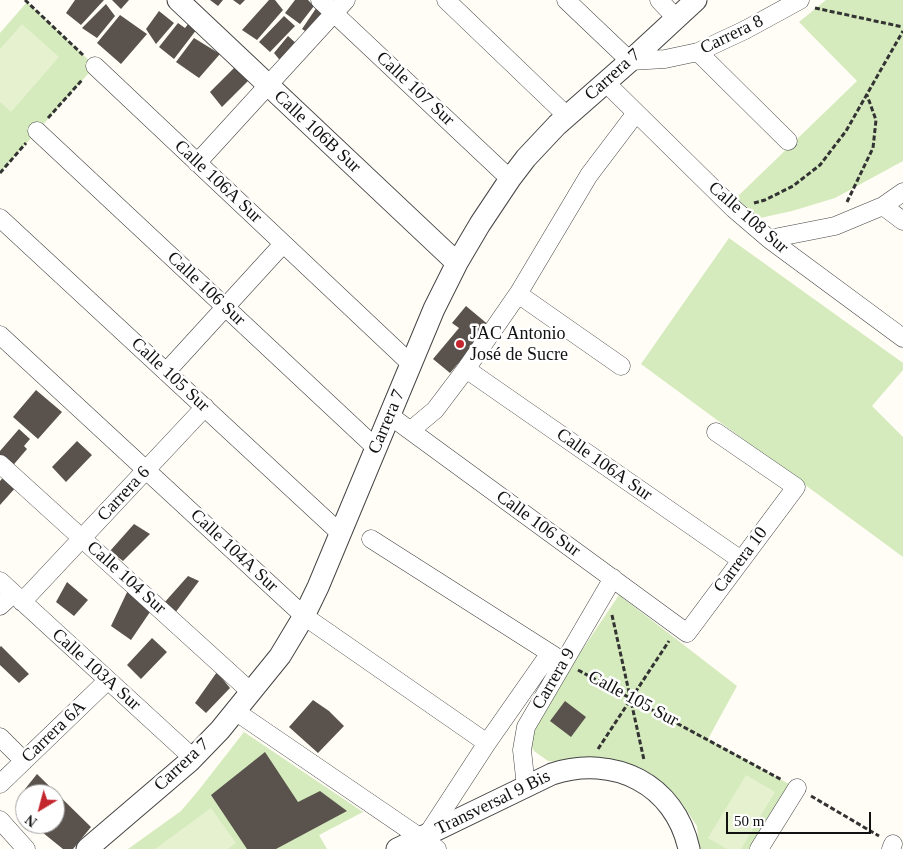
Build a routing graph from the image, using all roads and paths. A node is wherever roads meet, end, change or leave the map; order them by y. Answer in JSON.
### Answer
{"nodes":[{"id":1,"x":25,"y":0,"type":"edge"},
{"id":2,"x":178,"y":0,"type":"edge"},
{"id":3,"x":320,"y":0,"type":"edge"},
{"id":4,"x":446,"y":0,"type":"edge"},
{"id":5,"x":566,"y":0,"type":"edge"},
{"id":6,"x":659,"y":0,"type":"edge"},
{"id":7,"x":696,"y":0,"type":"edge"},
{"id":8,"x":798,"y":2,"type":"edge"},
{"id":9,"x":340,"y":6,"type":"edge"},
{"id":10,"x":676,"y":18,"type":"junction"},
{"id":11,"x":903,"y":27,"type":"edge"},
{"id":12,"x":903,"y":31,"type":"edge"},
{"id":13,"x":698,"y":52,"type":"junction"},
{"id":14,"x":630,"y":61,"type":"junction"},
{"id":15,"x":94,"y":66,"type":"joint"},
{"id":16,"x":605,"y":82,"type":"junction"},
{"id":17,"x":268,"y":85,"type":"junction"},
{"id":18,"x":867,"y":94,"type":"junction"},
{"id":19,"x":636,"y":113,"type":"junction"},
{"id":20,"x":567,"y":116,"type":"junction"},
{"id":21,"x":37,"y":131,"type":"dead end"},
{"id":22,"x":788,"y":140,"type":"dead end"},
{"id":23,"x":198,"y":163,"type":"junction"},
{"id":24,"x":510,"y":179,"type":"junction"},
{"id":25,"x":903,"y":192,"type":"edge"},
{"id":26,"x":883,"y":206,"type":"junction"},
{"id":27,"x":734,"y":209,"type":"junction"},
{"id":28,"x":0,"y":218,"type":"edge"},
{"id":29,"x":903,"y":221,"type":"edge"},
{"id":30,"x":835,"y":226,"type":"junction"},
{"id":31,"x":769,"y":238,"type":"junction"},
{"id":32,"x":284,"y":244,"type":"junction"},
{"id":33,"x":457,"y":263,"type":"junction"},
{"id":34,"x":518,"y":294,"type":"junction"},
{"id":35,"x":225,"y":307,"type":"junction"},
{"id":36,"x":0,"y":335,"type":"edge"},
{"id":37,"x":903,"y":338,"type":"edge"},
{"id":38,"x":411,"y":364,"type":"junction"},
{"id":39,"x":621,"y":366,"type":"dead end"},
{"id":40,"x":466,"y":369,"type":"junction"},
{"id":41,"x":166,"y":372,"type":"junction"},
{"id":42,"x":205,"y":407,"type":"junction"},
{"id":43,"x":389,"y":415,"type":"junction"},
{"id":44,"x":411,"y":430,"type":"junction"},
{"id":45,"x":716,"y":432,"type":"dead end"},
{"id":46,"x":376,"y":448,"type":"junction"},
{"id":47,"x":0,"y":464,"type":"edge"},
{"id":48,"x":146,"y":470,"type":"junction"},
{"id":49,"x":340,"y":533,"type":"junction"},
{"id":50,"x":82,"y":538,"type":"junction"},
{"id":51,"x":371,"y":539,"type":"dead end"},
{"id":52,"x":741,"y":560,"type":"junction"},
{"id":53,"x":0,"y":582,"type":"edge"},
{"id":54,"x":610,"y":584,"type":"junction"},
{"id":55,"x":18,"y":598,"type":"junction"},
{"id":56,"x":0,"y":606,"type":"edge"},
{"id":57,"x":304,"y":616,"type":"junction"},
{"id":58,"x":683,"y":630,"type":"junction"},
{"id":59,"x":557,"y":658,"type":"junction"},
{"id":60,"x":108,"y":680,"type":"junction"},
{"id":61,"x":251,"y":692,"type":"junction"},
{"id":62,"x":630,"y":698,"type":"junction"},
{"id":63,"x":235,"y":712,"type":"junction"},
{"id":64,"x":0,"y":737,"type":"edge"},
{"id":65,"x":487,"y":744,"type":"junction"},
{"id":66,"x":193,"y":758,"type":"junction"},
{"id":67,"x":24,"y":761,"type":"junction"},
{"id":68,"x":576,"y":768,"type":"junction"},
{"id":69,"x":0,"y":784,"type":"edge"},
{"id":70,"x":526,"y":787,"type":"junction"},
{"id":71,"x":650,"y":787,"type":"junction"},
{"id":72,"x":797,"y":788,"type":"junction"},
{"id":73,"x":0,"y":820,"type":"edge"},
{"id":74,"x":429,"y":840,"type":"edge"},
{"id":75,"x":892,"y":847,"type":"edge"},
{"id":76,"x":689,"y":848,"type":"edge"},
{"id":77,"x":26,"y":849,"type":"edge"},
{"id":78,"x":87,"y":849,"type":"edge"},
{"id":79,"x":396,"y":849,"type":"edge"},
{"id":80,"x":759,"y":849,"type":"edge"}],
"edges":[{"from":1,"to":15,"type":"path"},
{"from":2,"to":17,"type":"street","name":"Calle 106B Sur"},
{"from":3,"to":9,"type":"street","name":"Calle 107 Sur"},
{"from":4,"to":20,"type":"street"},
{"from":5,"to":14,"type":"street"},
{"from":6,"to":10,"type":"street"},
{"from":7,"to":10,"type":"street","name":"Carrera 7"},
{"from":8,"to":11,"type":"path"},
{"from":8,"to":13,"type":"street","name":"Carrera 8"},
{"from":9,"to":17,"type":"street"},
{"from":9,"to":24,"type":"street","name":"Calle 107 Sur"},
{"from":10,"to":14,"type":"street","name":"Carrera 7"},
{"from":12,"to":18,"type":"path"},
{"from":13,"to":14,"type":"street","name":"Carrera 8"},
{"from":13,"to":22,"type":"street"},
{"from":14,"to":16,"type":"street","name":"Carrera 7"},
{"from":15,"to":23,"type":"street","name":"Calle 106A Sur"},
{"from":16,"to":19,"type":"street","name":"Calle 108 Sur"},
{"from":16,"to":20,"type":"street","name":"Carrera 7"},
{"from":17,"to":23,"type":"street"},
{"from":17,"to":33,"type":"street","name":"Calle 106B Sur"},
{"from":18,"to":27,"type":"path"},
{"from":18,"to":30,"type":"path"},
{"from":19,"to":27,"type":"street","name":"Calle 108 Sur"},
{"from":19,"to":34,"type":"street","name":"Carrera 7"},
{"from":20,"to":24,"type":"street","name":"Carrera 7"},
{"from":21,"to":35,"type":"street","name":"Calle 106 Sur"},
{"from":23,"to":32,"type":"street","name":"Calle 106A Sur"},
{"from":24,"to":33,"type":"street","name":"Carrera 7"},
{"from":25,"to":26,"type":"street"},
{"from":26,"to":29,"type":"street"},
{"from":26,"to":30,"type":"street"},
{"from":27,"to":31,"type":"street","name":"Calle 108 Sur"},
{"from":28,"to":41,"type":"street","name":"Calle 105 Sur"},
{"from":30,"to":31,"type":"street"},
{"from":31,"to":37,"type":"street","name":"Calle 108 Sur"},
{"from":32,"to":35,"type":"street"},
{"from":32,"to":38,"type":"street","name":"Calle 106A Sur"},
{"from":33,"to":38,"type":"street","name":"Carrera 7"},
{"from":34,"to":39,"type":"street"},
{"from":34,"to":40,"type":"street","name":"Carrera 7"},
{"from":35,"to":41,"type":"street"},
{"from":35,"to":46,"type":"street","name":"Calle 106 Sur"},
{"from":36,"to":48,"type":"street","name":"Calle 104A Sur"},
{"from":38,"to":43,"type":"street","name":"Carrera 7"},
{"from":40,"to":44,"type":"street","name":"Carrera 7"},
{"from":40,"to":52,"type":"street","name":"Calle 106A Sur"},
{"from":41,"to":42,"type":"street","name":"Calle 105 Sur"},
{"from":42,"to":48,"type":"street","name":"Carrera 6"},
{"from":42,"to":49,"type":"street","name":"Calle 105 Sur"},
{"from":43,"to":44,"type":"street","name":"Calle 106 Sur"},
{"from":43,"to":46,"type":"street","name":"Carrera 7"},
{"from":44,"to":54,"type":"street","name":"Calle 106 Sur"},
{"from":45,"to":52,"type":"street","name":"Carrera 10"},
{"from":46,"to":49,"type":"street","name":"Carrera 7"},
{"from":47,"to":50,"type":"street","name":"Calle 104 Sur"},
{"from":48,"to":50,"type":"street","name":"Carrera 6"},
{"from":48,"to":57,"type":"street","name":"Calle 104A Sur"},
{"from":49,"to":57,"type":"street","name":"Carrera 7"},
{"from":50,"to":55,"type":"street","name":"Carrera 6"},
{"from":50,"to":61,"type":"street","name":"Calle 104 Sur"},
{"from":51,"to":59,"type":"street"},
{"from":52,"to":58,"type":"street","name":"Carrera 10"},
{"from":53,"to":55,"type":"street","name":"Calle 103A Sur"},
{"from":54,"to":58,"type":"street","name":"Calle 106 Sur"},
{"from":54,"to":59,"type":"street","name":"Carrera 9"},
{"from":54,"to":62,"type":"path"},
{"from":55,"to":56,"type":"street","name":"Carrera 6"},
{"from":55,"to":60,"type":"street","name":"Calle 103A Sur"},
{"from":57,"to":61,"type":"street","name":"Carrera 7"},
{"from":57,"to":65,"type":"street","name":"Calle 104A Sur"},
{"from":58,"to":62,"type":"path"},
{"from":59,"to":62,"type":"path","name":"Calle 105 Sur"},
{"from":59,"to":65,"type":"street","name":"Carrera 9"},
{"from":59,"to":70,"type":"street","name":"Carrera 9"},
{"from":60,"to":66,"type":"street","name":"Calle 103A Sur"},
{"from":60,"to":67,"type":"street","name":"Carrera 6A"},
{"from":61,"to":63,"type":"street","name":"Carrera 7"},
{"from":62,"to":68,"type":"path"},
{"from":62,"to":71,"type":"path"},
{"from":62,"to":72,"type":"path","name":"Calle 105 Sur"},
{"from":63,"to":66,"type":"street","name":"Carrera 7"},
{"from":63,"to":74,"type":"street"},
{"from":64,"to":67,"type":"street"},
{"from":65,"to":74,"type":"street","name":"Carrera 9"},
{"from":66,"to":78,"type":"street","name":"Carrera 7"},
{"from":67,"to":69,"type":"street","name":"Carrera 6A"},
{"from":68,"to":70,"type":"street","name":"Transversal 9 Bis"},
{"from":68,"to":71,"type":"street"},
{"from":70,"to":74,"type":"street","name":"Transversal 9 Bis"},
{"from":71,"to":76,"type":"street"},
{"from":72,"to":75,"type":"path","name":"Calle 105 Sur"},
{"from":72,"to":80,"type":"street"},
{"from":73,"to":77,"type":"street"},
{"from":74,"to":79,"type":"street"}]}
